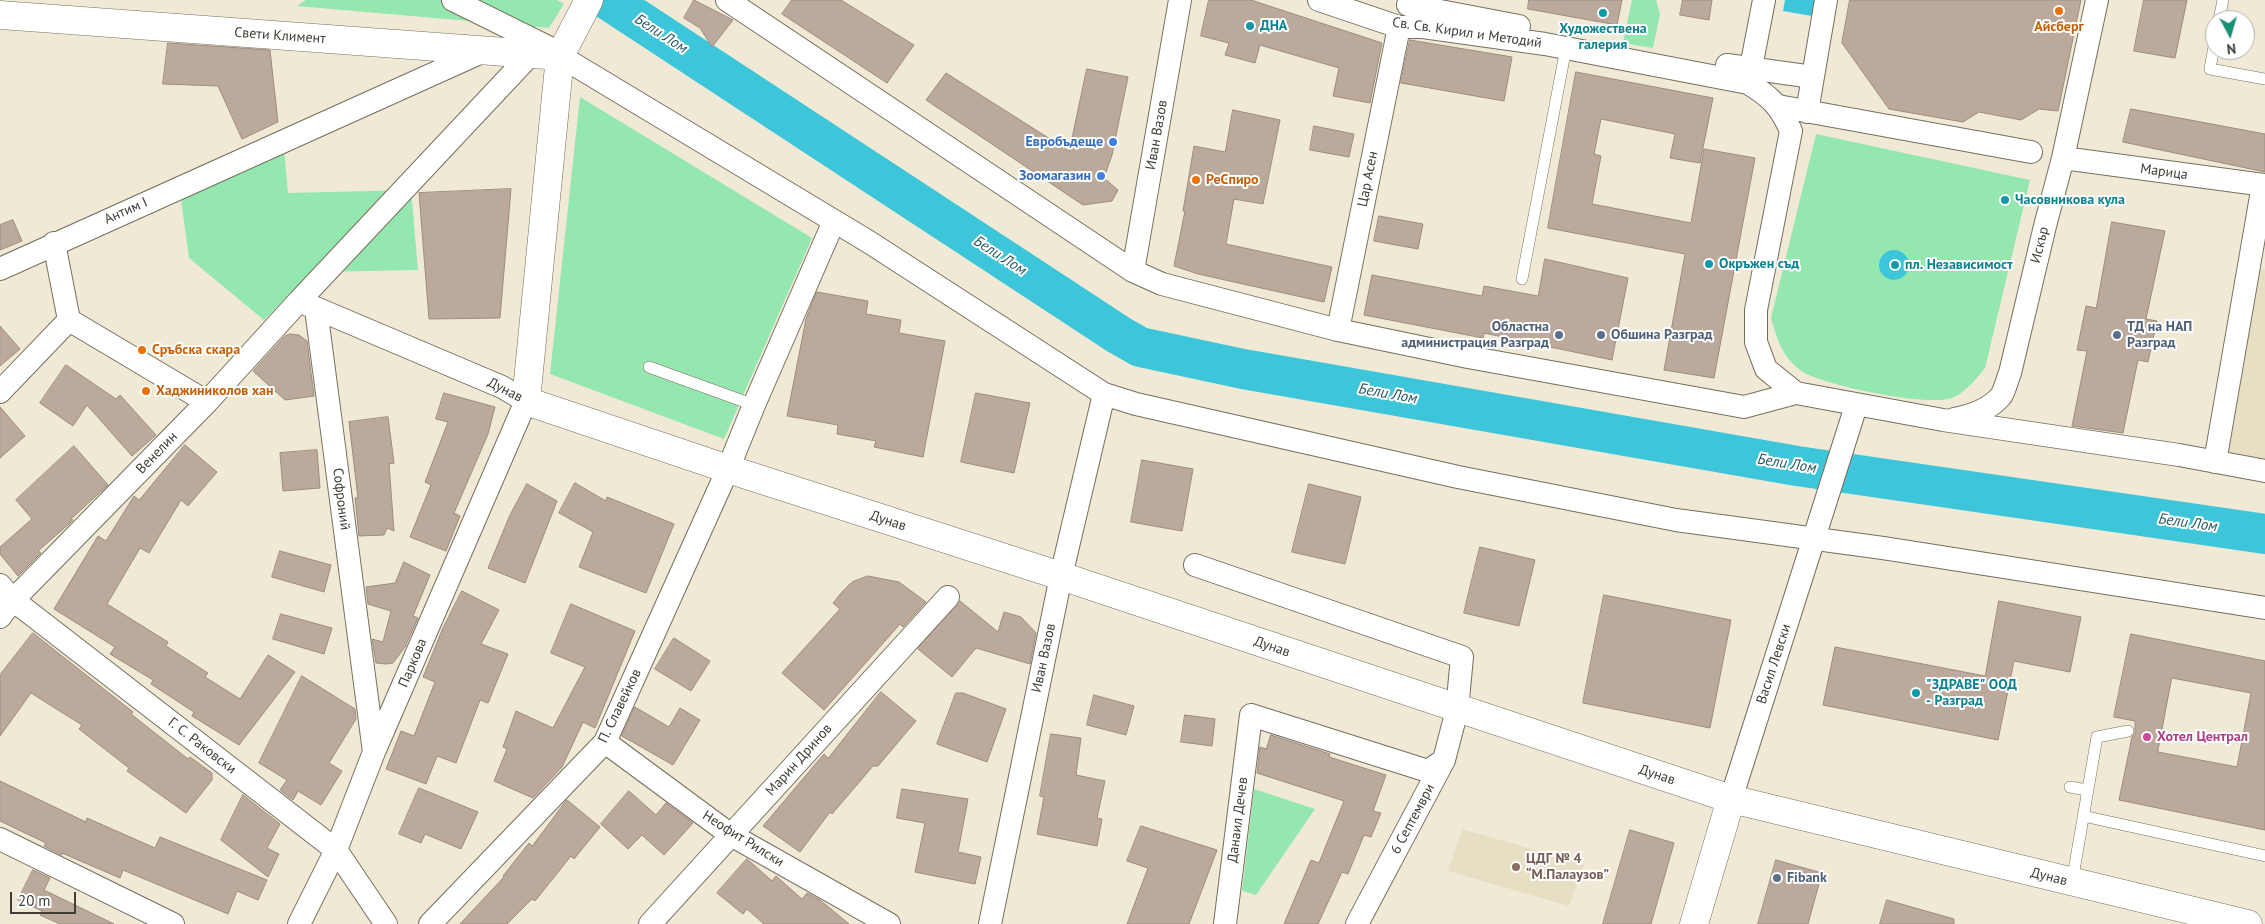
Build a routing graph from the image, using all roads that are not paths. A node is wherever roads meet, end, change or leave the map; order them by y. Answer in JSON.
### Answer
{"nodes":[{"id":1,"x":453,"y":0,"type":"edge"},
{"id":2,"x":590,"y":0,"type":"edge"},
{"id":3,"x":727,"y":0,"type":"edge"},
{"id":4,"x":1180,"y":0,"type":"edge"},
{"id":5,"x":1319,"y":0,"type":"edge"},
{"id":6,"x":1396,"y":0,"type":"edge"},
{"id":7,"x":1409,"y":0,"type":"edge"},
{"id":8,"x":1764,"y":0,"type":"edge"},
{"id":9,"x":1826,"y":0,"type":"edge"},
{"id":10,"x":2097,"y":0,"type":"edge"},
{"id":11,"x":0,"y":15,"type":"edge"},
{"id":12,"x":1377,"y":19,"type":"junction"},
{"id":13,"x":1399,"y":27,"type":"junction"},
{"id":14,"x":1566,"y":48,"type":"junction"},
{"id":15,"x":484,"y":51,"type":"junction"},
{"id":16,"x":530,"y":54,"type":"junction"},
{"id":17,"x":560,"y":55,"type":"junction"},
{"id":18,"x":2212,"y":60,"type":"edge"},
{"id":19,"x":1749,"y":76,"type":"junction"},
{"id":20,"x":1813,"y":77,"type":"junction"},
{"id":21,"x":2265,"y":79,"type":"edge"},
{"id":22,"x":1780,"y":110,"type":"junction"},
{"id":23,"x":1807,"y":112,"type":"junction"},
{"id":24,"x":2031,"y":152,"type":"dead end"},
{"id":25,"x":2063,"y":158,"type":"junction"},
{"id":26,"x":2264,"y":185,"type":"edge"},
{"id":27,"x":834,"y":221,"type":"junction"},
{"id":28,"x":54,"y":243,"type":"junction"},
{"id":29,"x":0,"y":269,"type":"edge"},
{"id":30,"x":1133,"y":271,"type":"junction"},
{"id":31,"x":1522,"y":278,"type":"dead end"},
{"id":32,"x":307,"y":305,"type":"junction"},
{"id":33,"x":69,"y":320,"type":"junction"},
{"id":34,"x":1338,"y":330,"type":"junction"},
{"id":35,"x":649,"y":367,"type":"dead end"},
{"id":36,"x":0,"y":392,"type":"edge"},
{"id":37,"x":1796,"y":393,"type":"junction"},
{"id":38,"x":1104,"y":394,"type":"junction"},
{"id":39,"x":526,"y":401,"type":"junction"},
{"id":40,"x":207,"y":402,"type":"junction"},
{"id":41,"x":754,"y":405,"type":"junction"},
{"id":42,"x":1856,"y":406,"type":"junction"},
{"id":43,"x":1943,"y":420,"type":"junction"},
{"id":44,"x":2215,"y":462,"type":"junction"},
{"id":45,"x":728,"y":469,"type":"junction"},
{"id":46,"x":2265,"y":471,"type":"edge"},
{"id":47,"x":1815,"y":539,"type":"junction"},
{"id":48,"x":1195,"y":565,"type":"dead end"},
{"id":49,"x":1061,"y":576,"type":"junction"},
{"id":50,"x":7,"y":592,"type":"edge"},
{"id":51,"x":948,"y":597,"type":"dead end"},
{"id":52,"x":2265,"y":608,"type":"edge"},
{"id":53,"x":0,"y":617,"type":"edge"},
{"id":54,"x":1457,"y":710,"type":"junction"},
{"id":55,"x":2128,"y":731,"type":"dead end"},
{"id":56,"x":605,"y":742,"type":"junction"},
{"id":57,"x":374,"y":752,"type":"junction"},
{"id":58,"x":1444,"y":760,"type":"junction"},
{"id":59,"x":2070,"y":787,"type":"dead end"},
{"id":60,"x":2087,"y":790,"type":"junction"},
{"id":61,"x":1730,"y":799,"type":"junction"},
{"id":62,"x":2083,"y":816,"type":"junction"},
{"id":63,"x":731,"y":835,"type":"junction"},
{"id":64,"x":0,"y":839,"type":"edge"},
{"id":65,"x":336,"y":850,"type":"junction"},
{"id":66,"x":2265,"y":856,"type":"edge"},
{"id":67,"x":2072,"y":882,"type":"junction"},
{"id":68,"x":989,"y":922,"type":"edge"},
{"id":69,"x":173,"y":924,"type":"edge"},
{"id":70,"x":299,"y":924,"type":"edge"},
{"id":71,"x":386,"y":924,"type":"edge"},
{"id":72,"x":430,"y":924,"type":"edge"},
{"id":73,"x":650,"y":924,"type":"edge"},
{"id":74,"x":889,"y":924,"type":"edge"},
{"id":75,"x":1225,"y":924,"type":"edge"},
{"id":76,"x":1357,"y":924,"type":"edge"},
{"id":77,"x":1694,"y":924,"type":"edge"},
{"id":78,"x":2248,"y":924,"type":"edge"}],
"edges":[{"from":1,"to":17,"type":"street"},
{"from":2,"to":17,"type":"street"},
{"from":3,"to":30,"type":"street"},
{"from":4,"to":30,"type":"street","name":"Иван Вазов"},
{"from":5,"to":12,"type":"street","name":"Св. Св. Кирил и Методий"},
{"from":6,"to":12,"type":"street"},
{"from":7,"to":19,"type":"street"},
{"from":8,"to":19,"type":"street"},
{"from":9,"to":20,"type":"street"},
{"from":10,"to":25,"type":"street","name":"Искър"},
{"from":11,"to":15,"type":"street","name":"Свети Климент"},
{"from":12,"to":13,"type":"street","name":"Св. Св. Кирил и Методий"},
{"from":13,"to":14,"type":"street","name":"Св. Св. Кирил и Методий"},
{"from":13,"to":34,"type":"street","name":"Цар Асен"},
{"from":14,"to":19,"type":"street","name":"Св. Св. Кирил и Методий"},
{"from":14,"to":31,"type":"lane"},
{"from":15,"to":16,"type":"street","name":"Свети Климент"},
{"from":15,"to":28,"type":"street","name":"Антим I"},
{"from":16,"to":17,"type":"street","name":"Свети Климент"},
{"from":16,"to":32,"type":"street","name":"Венелин"},
{"from":17,"to":27,"type":"street"},
{"from":17,"to":39,"type":"street"},
{"from":18,"to":21,"type":"lane"},
{"from":19,"to":20,"type":"street"},
{"from":19,"to":22,"type":"street","name":"Св. Св. Кирил и Методий"},
{"from":20,"to":23,"type":"street"},
{"from":22,"to":23,"type":"street"},
{"from":22,"to":37,"type":"street"},
{"from":23,"to":24,"type":"street"},
{"from":25,"to":26,"type":"street","name":"Марица"},
{"from":25,"to":43,"type":"street","name":"Искър"},
{"from":26,"to":44,"type":"street"},
{"from":27,"to":38,"type":"street"},
{"from":27,"to":41,"type":"street","name":"П. Славейков"},
{"from":28,"to":29,"type":"street","name":"Антим I"},
{"from":28,"to":33,"type":"street"},
{"from":30,"to":34,"type":"street"},
{"from":32,"to":39,"type":"street","name":"Дунав"},
{"from":32,"to":40,"type":"street","name":"Венелин"},
{"from":32,"to":57,"type":"street","name":"Софроний"},
{"from":33,"to":36,"type":"street"},
{"from":33,"to":40,"type":"street"},
{"from":34,"to":37,"type":"street"},
{"from":35,"to":41,"type":"lane"},
{"from":37,"to":42,"type":"street"},
{"from":38,"to":47,"type":"street"},
{"from":38,"to":49,"type":"street","name":"Иван Вазов"},
{"from":39,"to":45,"type":"street","name":"Дунав"},
{"from":39,"to":57,"type":"street","name":"Паркова"},
{"from":40,"to":50,"type":"street","name":"Венелин"},
{"from":41,"to":45,"type":"street","name":"П. Славейков"},
{"from":42,"to":43,"type":"street"},
{"from":42,"to":47,"type":"street","name":"Васил Левски"},
{"from":43,"to":44,"type":"street"},
{"from":44,"to":46,"type":"street"},
{"from":45,"to":49,"type":"street","name":"Дунав"},
{"from":45,"to":56,"type":"street","name":"П. Славейков"},
{"from":47,"to":52,"type":"street"},
{"from":47,"to":61,"type":"street","name":"Васил Левски"},
{"from":48,"to":54,"type":"street","name":"6 Септември"},
{"from":49,"to":54,"type":"street","name":"Дунав"},
{"from":49,"to":68,"type":"street","name":"Иван Вазов"},
{"from":50,"to":53,"type":"street","name":"Венелин"},
{"from":50,"to":65,"type":"street","name":"Г. С. Раковски"},
{"from":51,"to":63,"type":"street","name":"Марин Дринов"},
{"from":54,"to":58,"type":"street","name":"6 Септември"},
{"from":54,"to":61,"type":"street","name":"Дунав"},
{"from":55,"to":60,"type":"lane"},
{"from":56,"to":63,"type":"street","name":"Неофит Рилски"},
{"from":56,"to":72,"type":"street","name":"П. Славейков"},
{"from":57,"to":65,"type":"street","name":"Паркова"},
{"from":58,"to":75,"type":"street","name":"Данаил Дечев"},
{"from":58,"to":76,"type":"street","name":"6 Септември"},
{"from":59,"to":60,"type":"lane"},
{"from":60,"to":62,"type":"lane"},
{"from":61,"to":67,"type":"street","name":"Дунав"},
{"from":61,"to":77,"type":"street","name":"Васил Левски"},
{"from":62,"to":66,"type":"lane"},
{"from":62,"to":67,"type":"lane"},
{"from":63,"to":73,"type":"street","name":"Марин Дринов"},
{"from":63,"to":74,"type":"street","name":"Неофит Рилски"},
{"from":64,"to":69,"type":"street"},
{"from":65,"to":70,"type":"street","name":"Паркова"},
{"from":65,"to":71,"type":"street","name":"Г. С. Раковски"},
{"from":67,"to":78,"type":"street","name":"Дунав"}]}
